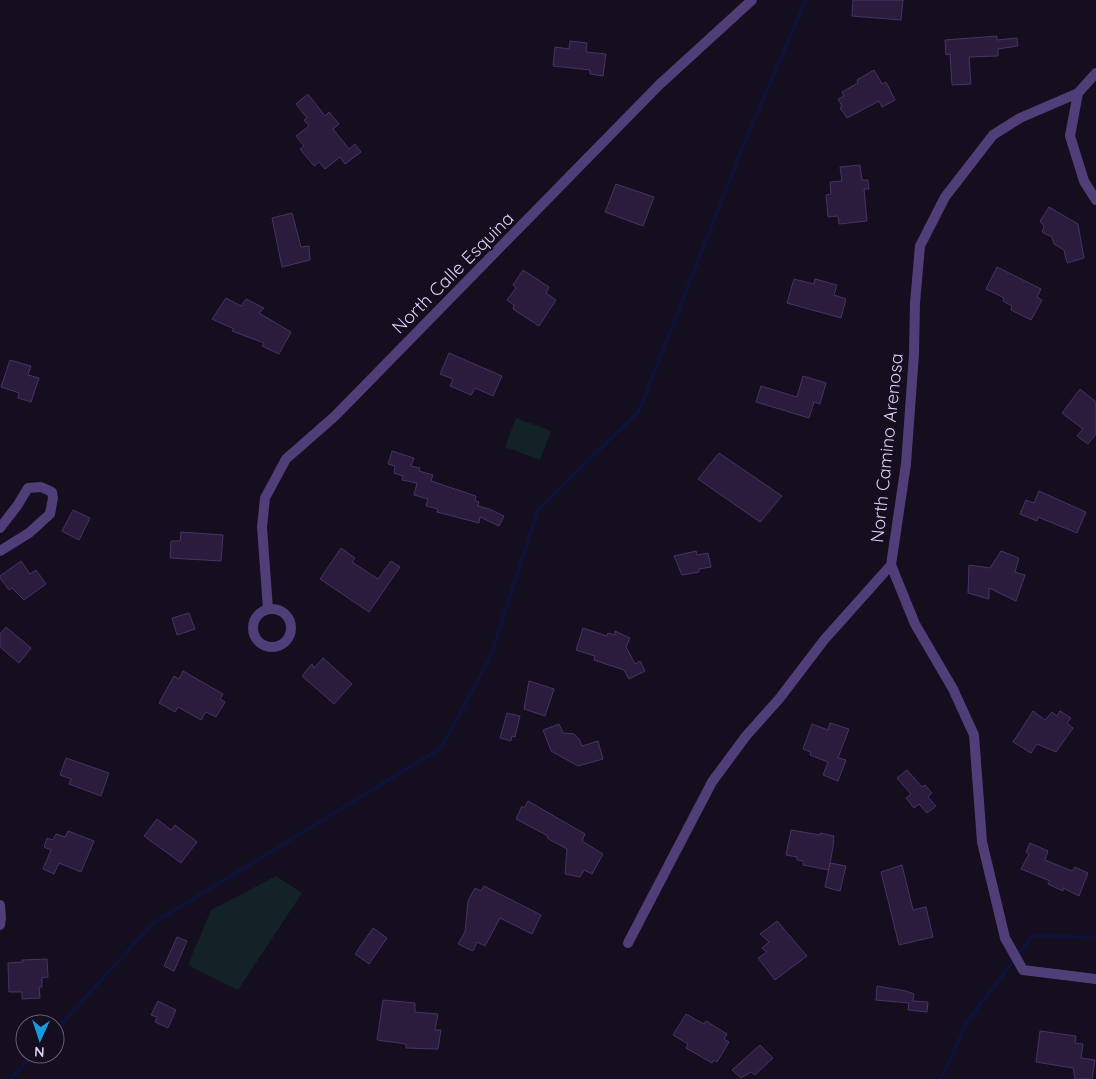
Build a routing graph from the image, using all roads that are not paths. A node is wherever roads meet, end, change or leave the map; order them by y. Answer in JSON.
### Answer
{"nodes":[{"id":1,"x":752,"y":0,"type":"edge"},
{"id":2,"x":1096,"y":73,"type":"edge"},
{"id":3,"x":1078,"y":93,"type":"junction"},
{"id":4,"x":1096,"y":200,"type":"edge"},
{"id":5,"x":0,"y":528,"type":"edge"},
{"id":6,"x":0,"y":551,"type":"edge"},
{"id":7,"x":891,"y":565,"type":"junction"},
{"id":8,"x":268,"y":609,"type":"dead end"},
{"id":9,"x":0,"y":905,"type":"edge"},
{"id":10,"x":0,"y":925,"type":"edge"},
{"id":11,"x":628,"y":943,"type":"dead end"},
{"id":12,"x":1096,"y":979,"type":"edge"}],
"edges":[{"from":1,"to":8,"type":"street","name":"North Calle Esquina"},
{"from":2,"to":3,"type":"street","name":"North Camino Arenosa"},
{"from":3,"to":4,"type":"street"},
{"from":3,"to":7,"type":"street","name":"North Camino Arenosa"},
{"from":5,"to":6,"type":"street"},
{"from":7,"to":11,"type":"street","name":"North Camino Arenosa"},
{"from":7,"to":12,"type":"street"},
{"from":9,"to":10,"type":"street"}]}
